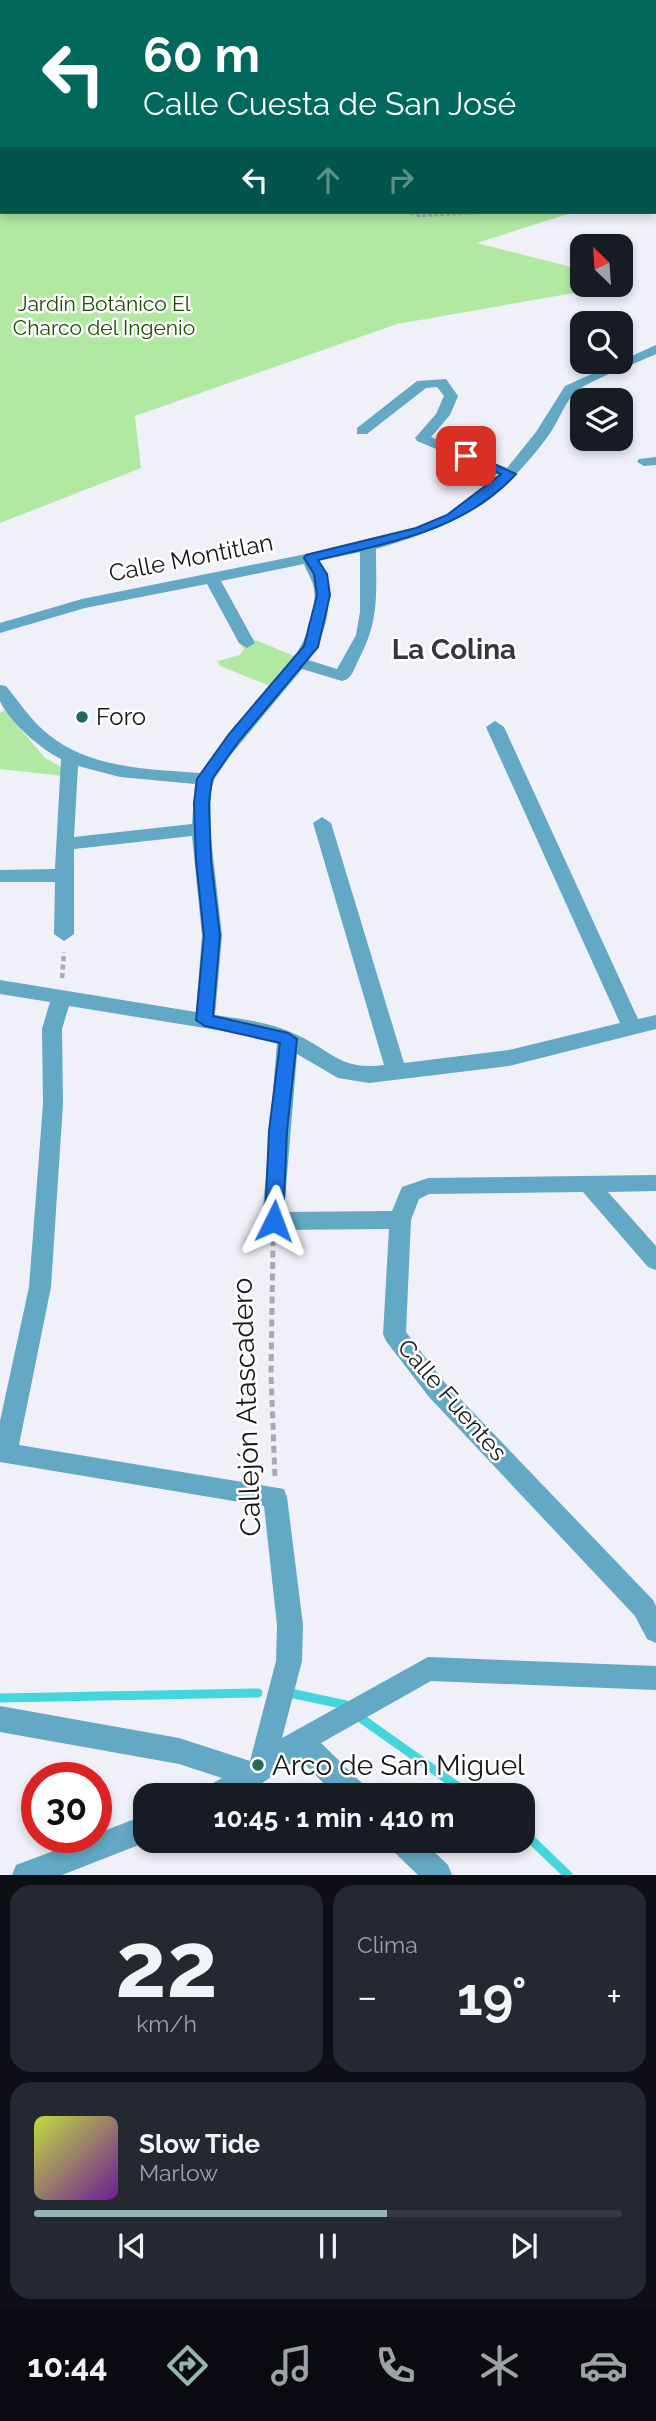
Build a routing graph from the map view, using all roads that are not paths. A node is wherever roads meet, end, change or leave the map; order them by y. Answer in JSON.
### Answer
{"nodes":[{"id":1,"x":656,"y":349,"type":"edge"},
{"id":2,"x":362,"y":431,"type":"dead end"},
{"id":3,"x":510,"y":474,"type":"junction"},
{"id":4,"x":368,"y":546,"type":"junction"},
{"id":5,"x":310,"y":558,"type":"junction"},
{"id":6,"x":211,"y":577,"type":"junction"},
{"id":7,"x":0,"y":628,"type":"edge"},
{"id":8,"x":247,"y":643,"type":"dead end"},
{"id":9,"x":299,"y":663,"type":"junction"},
{"id":10,"x":3,"y":698,"type":"edge"},
{"id":11,"x":495,"y":727,"type":"dead end"},
{"id":12,"x":70,"y":756,"type":"junction"},
{"id":13,"x":205,"y":779,"type":"junction"},
{"id":14,"x":323,"y":823,"type":"dead end"},
{"id":15,"x":202,"y":829,"type":"junction"},
{"id":16,"x":64,"y":844,"type":"junction"},
{"id":17,"x":63,"y":875,"type":"junction"},
{"id":18,"x":0,"y":876,"type":"edge"},
{"id":19,"x":64,"y":934,"type":"road end"},
{"id":20,"x":0,"y":987,"type":"edge"},
{"id":21,"x":62,"y":997,"type":"junction"},
{"id":22,"x":205,"y":1020,"type":"junction"},
{"id":23,"x":656,"y":1022,"type":"edge"},
{"id":24,"x":633,"y":1029,"type":"junction"},
{"id":25,"x":288,"y":1039,"type":"junction"},
{"id":26,"x":396,"y":1071,"type":"junction"},
{"id":27,"x":656,"y":1183,"type":"edge"},
{"id":28,"x":588,"y":1184,"type":"junction"},
{"id":29,"x":400,"y":1220,"type":"junction"},
{"id":30,"x":656,"y":1261,"type":"edge"},
{"id":31,"x":2,"y":1453,"type":"edge"},
{"id":32,"x":656,"y":1631,"type":"edge"},
{"id":33,"x":656,"y":1678,"type":"edge"},
{"id":34,"x":0,"y":1719,"type":"edge"},
{"id":35,"x":300,"y":1741,"type":"junction"},
{"id":36,"x":257,"y":1772,"type":"junction"},
{"id":37,"x":238,"y":1783,"type":"edge"},
{"id":38,"x":343,"y":1783,"type":"edge"},
{"id":39,"x":133,"y":1834,"type":"edge"},
{"id":40,"x":415,"y":1853,"type":"edge"},
{"id":41,"x":26,"y":1875,"type":"edge"},
{"id":42,"x":438,"y":1875,"type":"edge"}],
"edges":[{"from":1,"to":3,"type":"street","name":"Calle Montitlan"},
{"from":2,"to":3,"type":"street"},
{"from":3,"to":4,"type":"street","name":"Calle Montitlan"},
{"from":4,"to":5,"type":"street","name":"Calle Montitlan"},
{"from":4,"to":9,"type":"street"},
{"from":5,"to":6,"type":"street","name":"Calle Montitlan"},
{"from":5,"to":9,"type":"street"},
{"from":6,"to":7,"type":"street","name":"Calle Montitlan"},
{"from":6,"to":8,"type":"street"},
{"from":9,"to":13,"type":"street"},
{"from":10,"to":12,"type":"street"},
{"from":11,"to":24,"type":"street"},
{"from":12,"to":13,"type":"street"},
{"from":12,"to":16,"type":"street"},
{"from":13,"to":15,"type":"street"},
{"from":14,"to":26,"type":"street"},
{"from":15,"to":16,"type":"street"},
{"from":15,"to":22,"type":"street"},
{"from":16,"to":17,"type":"street"},
{"from":17,"to":18,"type":"street"},
{"from":17,"to":19,"type":"street"},
{"from":20,"to":21,"type":"street"},
{"from":21,"to":22,"type":"street"},
{"from":21,"to":31,"type":"street"},
{"from":22,"to":25,"type":"street"},
{"from":23,"to":24,"type":"street"},
{"from":24,"to":26,"type":"street"},
{"from":25,"to":26,"type":"street"},
{"from":25,"to":29,"type":"street"},
{"from":27,"to":28,"type":"street","name":"Calle Fuentes"},
{"from":28,"to":29,"type":"street","name":"Calle Fuentes"},
{"from":28,"to":30,"type":"street"},
{"from":29,"to":32,"type":"street","name":"Calle Fuentes"},
{"from":31,"to":36,"type":"street","name":"Callejón Atascadero"},
{"from":33,"to":35,"type":"street"},
{"from":34,"to":36,"type":"street"},
{"from":35,"to":36,"type":"street"},
{"from":35,"to":38,"type":"street"},
{"from":36,"to":37,"type":"street"},
{"from":39,"to":41,"type":"street"},
{"from":40,"to":42,"type":"street"}]}
